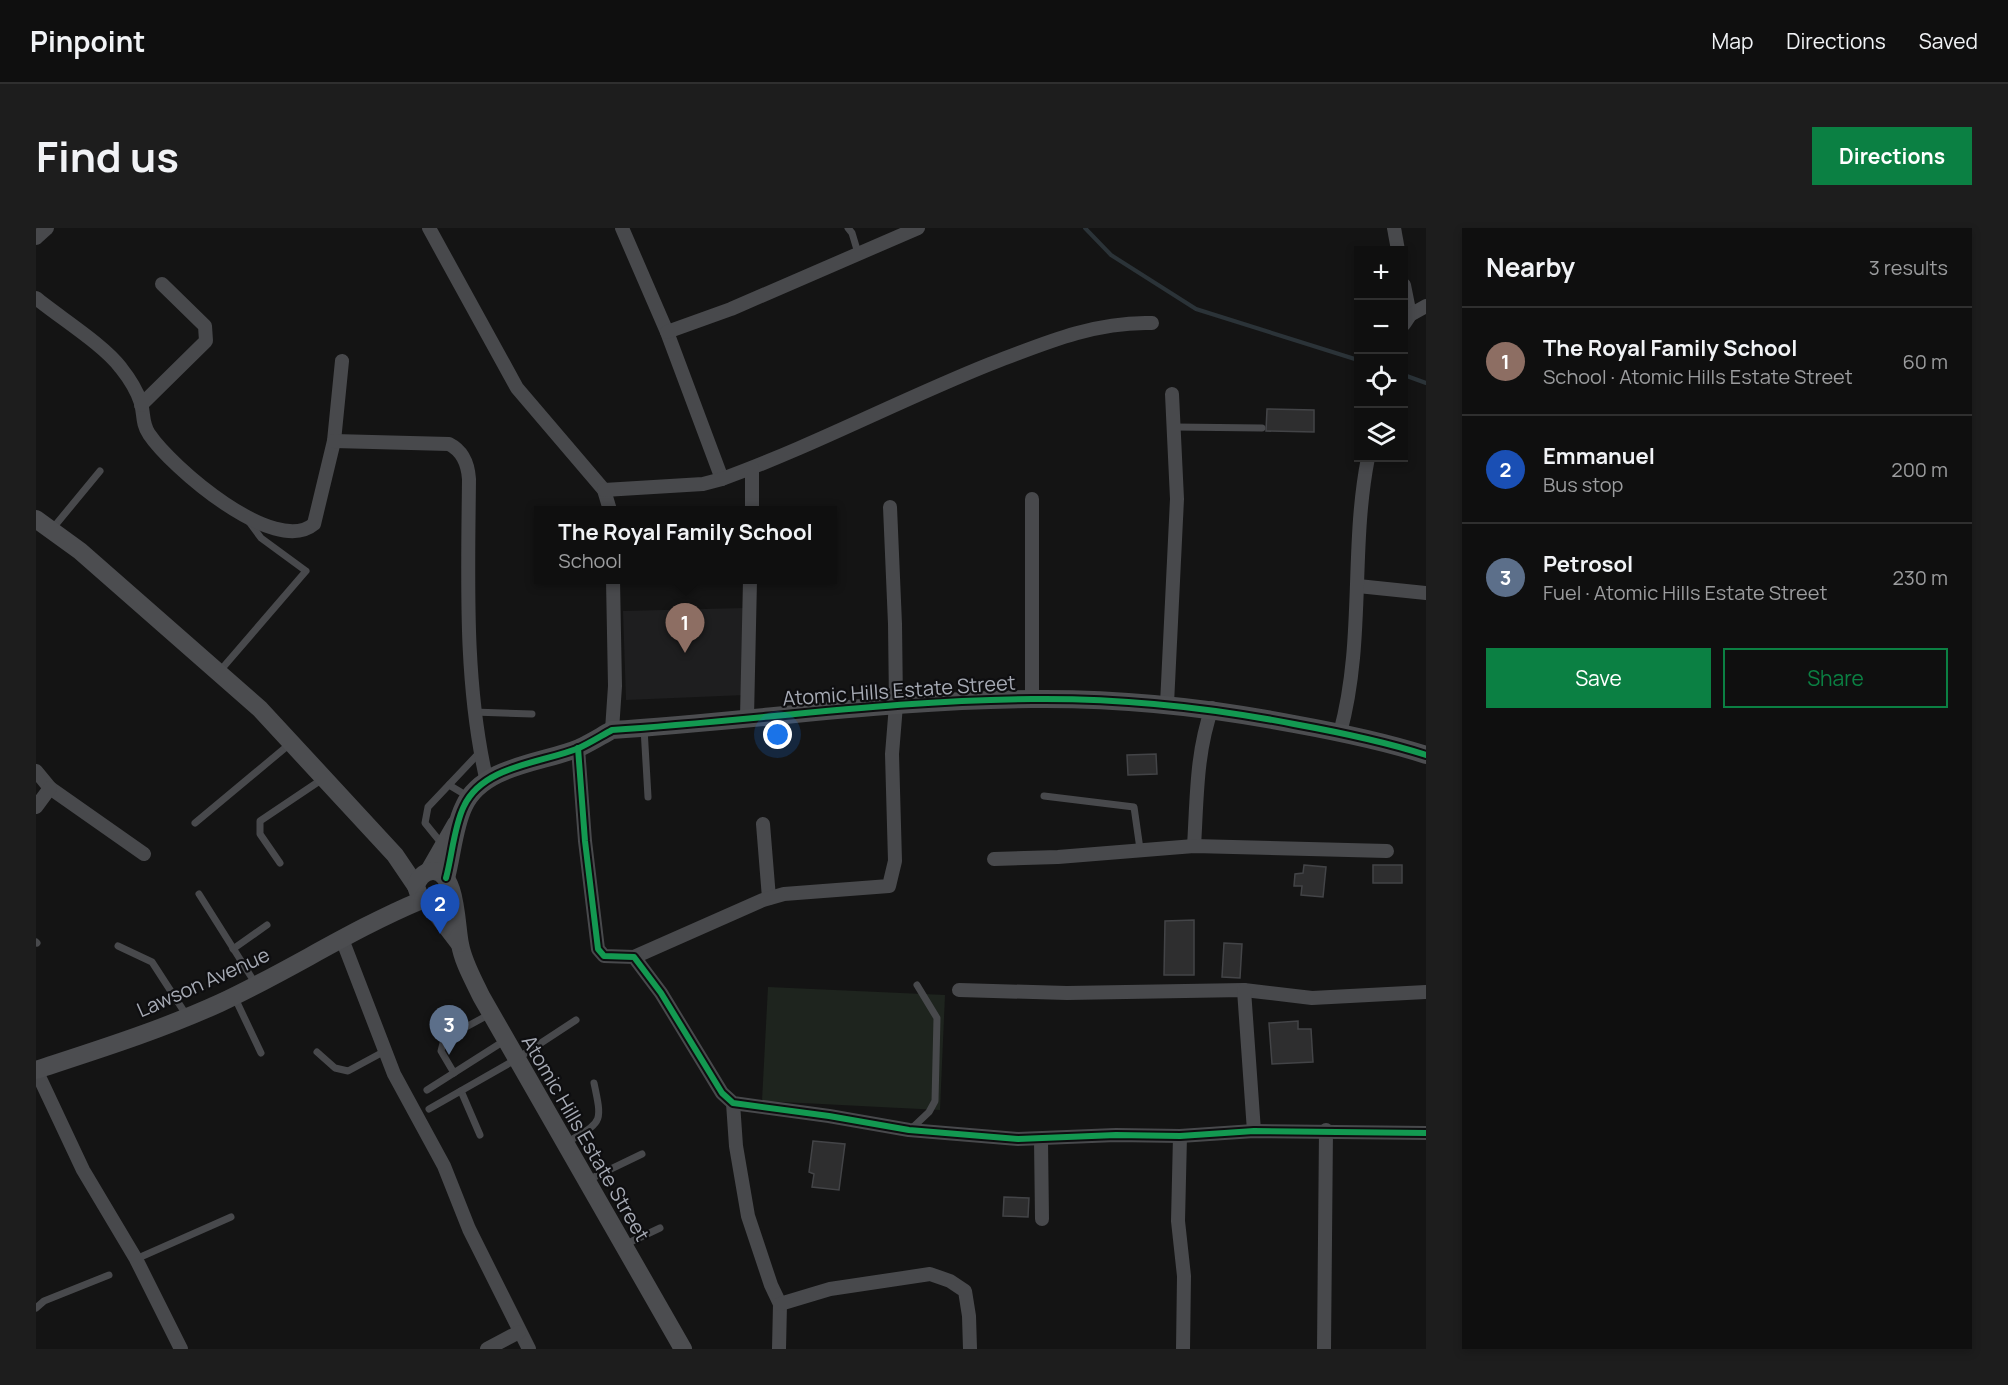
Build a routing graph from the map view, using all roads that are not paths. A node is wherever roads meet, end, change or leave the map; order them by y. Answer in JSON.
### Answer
{"nodes":[{"id":1,"x":47,"y":228,"type":"edge"},
{"id":2,"x":429,"y":228,"type":"edge"},
{"id":3,"x":622,"y":228,"type":"edge"},
{"id":4,"x":848,"y":228,"type":"edge"},
{"id":5,"x":918,"y":228,"type":"edge"},
{"id":6,"x":1394,"y":228,"type":"edge"},
{"id":7,"x":36,"y":238,"type":"edge"},
{"id":8,"x":1397,"y":246,"type":"edge"},
{"id":9,"x":858,"y":253,"type":"junction"},
{"id":10,"x":162,"y":284,"type":"dead end"},
{"id":11,"x":36,"y":298,"type":"edge"},
{"id":12,"x":1426,"y":306,"type":"edge"},
{"id":13,"x":1408,"y":319,"type":"edge"},
{"id":14,"x":1152,"y":323,"type":"dead end"},
{"id":15,"x":667,"y":332,"type":"junction"},
{"id":16,"x":342,"y":361,"type":"dead end"},
{"id":17,"x":1172,"y":394,"type":"dead end"},
{"id":18,"x":141,"y":405,"type":"junction"},
{"id":19,"x":1175,"y":427,"type":"junction"},
{"id":20,"x":1262,"y":428,"type":"dead end"},
{"id":21,"x":334,"y":441,"type":"junction"},
{"id":22,"x":1368,"y":462,"type":"edge"},
{"id":23,"x":752,"y":468,"type":"junction"},
{"id":24,"x":100,"y":471,"type":"dead end"},
{"id":25,"x":722,"y":479,"type":"junction"},
{"id":26,"x":604,"y":490,"type":"junction"},
{"id":27,"x":1032,"y":499,"type":"dead end"},
{"id":28,"x":609,"y":506,"type":"edge"},
{"id":29,"x":752,"y":506,"type":"edge"},
{"id":30,"x":891,"y":507,"type":"dead end"},
{"id":31,"x":244,"y":514,"type":"junction"},
{"id":32,"x":36,"y":519,"type":"edge"},
{"id":33,"x":51,"y":530,"type":"junction"},
{"id":34,"x":613,"y":584,"type":"edge"},
{"id":35,"x":750,"y":584,"type":"edge"},
{"id":36,"x":1358,"y":586,"type":"junction"},
{"id":37,"x":1426,"y":593,"type":"edge"},
{"id":38,"x":219,"y":672,"type":"junction"},
{"id":39,"x":1032,"y":699,"type":"junction"},
{"id":40,"x":1167,"y":704,"type":"junction"},
{"id":41,"x":896,"y":705,"type":"junction"},
{"id":42,"x":1212,"y":708,"type":"junction"},
{"id":43,"x":473,"y":712,"type":"junction"},
{"id":44,"x":532,"y":714,"type":"dead end"},
{"id":45,"x":747,"y":717,"type":"junction"},
{"id":46,"x":644,"y":728,"type":"junction"},
{"id":47,"x":612,"y":730,"type":"junction"},
{"id":48,"x":1340,"y":733,"type":"junction"},
{"id":49,"x":291,"y":743,"type":"junction"},
{"id":50,"x":578,"y":748,"type":"junction"},
{"id":51,"x":480,"y":752,"type":"junction"},
{"id":52,"x":1426,"y":755,"type":"edge"},
{"id":53,"x":36,"y":771,"type":"edge"},
{"id":54,"x":324,"y":778,"type":"junction"},
{"id":55,"x":487,"y":782,"type":"junction"},
{"id":56,"x":449,"y":785,"type":"junction"},
{"id":57,"x":50,"y":788,"type":"junction"},
{"id":58,"x":1044,"y":796,"type":"dead end"},
{"id":59,"x":469,"y":797,"type":"junction"},
{"id":60,"x":648,"y":797,"type":"dead end"},
{"id":61,"x":36,"y":807,"type":"edge"},
{"id":62,"x":460,"y":817,"type":"junction"},
{"id":63,"x":195,"y":823,"type":"dead end"},
{"id":64,"x":763,"y":824,"type":"dead end"},
{"id":65,"x":442,"y":844,"type":"junction"},
{"id":66,"x":1194,"y":846,"type":"junction"},
{"id":67,"x":1140,"y":849,"type":"junction"},
{"id":68,"x":1387,"y":851,"type":"dead end"},
{"id":69,"x":144,"y":854,"type":"dead end"},
{"id":70,"x":994,"y":859,"type":"dead end"},
{"id":71,"x":280,"y":863,"type":"dead end"},
{"id":72,"x":448,"y":884,"type":"junction"},
{"id":73,"x":422,"y":888,"type":"junction"},
{"id":74,"x":199,"y":894,"type":"dead end"},
{"id":75,"x":769,"y":898,"type":"junction"},
{"id":76,"x":267,"y":925,"type":"dead end"},
{"id":77,"x":342,"y":939,"type":"junction"},
{"id":78,"x":459,"y":944,"type":"junction"},
{"id":79,"x":118,"y":946,"type":"dead end"},
{"id":80,"x":233,"y":949,"type":"junction"},
{"id":81,"x":634,"y":957,"type":"junction"},
{"id":82,"x":256,"y":986,"type":"junction"},
{"id":83,"x":917,"y":986,"type":"dead end"},
{"id":84,"x":959,"y":990,"type":"dead end"},
{"id":85,"x":1244,"y":990,"type":"junction"},
{"id":86,"x":1426,"y":992,"type":"edge"},
{"id":87,"x":234,"y":996,"type":"junction"},
{"id":88,"x":490,"y":1014,"type":"junction"},
{"id":89,"x":187,"y":1016,"type":"junction"},
{"id":90,"x":576,"y":1020,"type":"dead end"},
{"id":91,"x":504,"y":1041,"type":"junction"},
{"id":92,"x":385,"y":1051,"type":"junction"},
{"id":93,"x":317,"y":1052,"type":"dead end"},
{"id":94,"x":261,"y":1053,"type":"dead end"},
{"id":95,"x":515,"y":1060,"type":"junction"},
{"id":96,"x":36,"y":1070,"type":"edge"},
{"id":97,"x":454,"y":1072,"type":"junction"},
{"id":98,"x":594,"y":1083,"type":"dead end"},
{"id":99,"x":427,"y":1090,"type":"dead end"},
{"id":100,"x":461,"y":1091,"type":"junction"},
{"id":101,"x":734,"y":1103,"type":"junction"},
{"id":102,"x":429,"y":1109,"type":"dead end"},
{"id":103,"x":909,"y":1130,"type":"junction"},
{"id":104,"x":1326,"y":1130,"type":"junction"},
{"id":105,"x":1254,"y":1131,"type":"junction"},
{"id":106,"x":1426,"y":1133,"type":"edge"},
{"id":107,"x":480,"y":1135,"type":"dead end"},
{"id":108,"x":1180,"y":1136,"type":"junction"},
{"id":109,"x":1041,"y":1140,"type":"junction"},
{"id":110,"x":563,"y":1144,"type":"junction"},
{"id":111,"x":642,"y":1154,"type":"dead end"},
{"id":112,"x":585,"y":1181,"type":"junction"},
{"id":113,"x":231,"y":1217,"type":"dead end"},
{"id":114,"x":1042,"y":1219,"type":"dead end"},
{"id":115,"x":660,"y":1228,"type":"dead end"},
{"id":116,"x":622,"y":1246,"type":"junction"},
{"id":117,"x":136,"y":1259,"type":"junction"},
{"id":118,"x":109,"y":1275,"type":"dead end"},
{"id":119,"x":780,"y":1304,"type":"junction"},
{"id":120,"x":36,"y":1308,"type":"edge"},
{"id":121,"x":519,"y":1332,"type":"junction"},
{"id":122,"x":181,"y":1349,"type":"edge"},
{"id":123,"x":487,"y":1349,"type":"edge"},
{"id":124,"x":529,"y":1349,"type":"edge"},
{"id":125,"x":683,"y":1349,"type":"edge"},
{"id":126,"x":780,"y":1349,"type":"edge"},
{"id":127,"x":970,"y":1349,"type":"edge"},
{"id":128,"x":1183,"y":1349,"type":"edge"},
{"id":129,"x":1324,"y":1349,"type":"edge"}],
"edges":[{"from":1,"to":7,"type":"street"},
{"from":2,"to":26,"type":"street"},
{"from":3,"to":15,"type":"street"},
{"from":4,"to":9,"type":"lane"},
{"from":5,"to":9,"type":"street"},
{"from":6,"to":8,"type":"street"},
{"from":9,"to":15,"type":"street"},
{"from":10,"to":18,"type":"street"},
{"from":11,"to":18,"type":"street"},
{"from":12,"to":13,"type":"street"},
{"from":14,"to":23,"type":"street"},
{"from":15,"to":25,"type":"street"},
{"from":16,"to":21,"type":"street"},
{"from":17,"to":19,"type":"street"},
{"from":18,"to":31,"type":"street"},
{"from":19,"to":20,"type":"lane"},
{"from":19,"to":40,"type":"street"},
{"from":21,"to":31,"type":"street"},
{"from":21,"to":43,"type":"street"},
{"from":22,"to":36,"type":"street"},
{"from":23,"to":25,"type":"street"},
{"from":23,"to":29,"type":"street"},
{"from":24,"to":33,"type":"lane"},
{"from":25,"to":26,"type":"street"},
{"from":26,"to":28,"type":"street"},
{"from":27,"to":39,"type":"street"},
{"from":30,"to":41,"type":"street"},
{"from":31,"to":38,"type":"lane"},
{"from":32,"to":33,"type":"street"},
{"from":33,"to":38,"type":"street"},
{"from":34,"to":47,"type":"street"},
{"from":35,"to":45,"type":"street"},
{"from":36,"to":37,"type":"street"},
{"from":36,"to":48,"type":"street"},
{"from":38,"to":49,"type":"street"},
{"from":39,"to":40,"type":"street","name":"Atomic Hills Estate Street"},
{"from":39,"to":41,"type":"street","name":"Atomic Hills Estate Street"},
{"from":40,"to":42,"type":"street","name":"Atomic Hills Estate Street"},
{"from":41,"to":45,"type":"street","name":"Atomic Hills Estate Street"},
{"from":41,"to":75,"type":"street"},
{"from":42,"to":48,"type":"street","name":"Atomic Hills Estate Street"},
{"from":42,"to":66,"type":"street"},
{"from":43,"to":44,"type":"lane"},
{"from":43,"to":51,"type":"street"},
{"from":45,"to":46,"type":"street","name":"Atomic Hills Estate Street"},
{"from":46,"to":47,"type":"street","name":"Atomic Hills Estate Street"},
{"from":46,"to":60,"type":"lane"},
{"from":47,"to":50,"type":"street","name":"Atomic Hills Estate Street"},
{"from":48,"to":52,"type":"street","name":"Atomic Hills Estate Street"},
{"from":49,"to":54,"type":"street"},
{"from":49,"to":63,"type":"lane"},
{"from":50,"to":55,"type":"street","name":"Atomic Hills Estate Street"},
{"from":50,"to":81,"type":"street"},
{"from":51,"to":55,"type":"street"},
{"from":51,"to":56,"type":"lane"},
{"from":53,"to":57,"type":"street"},
{"from":54,"to":71,"type":"lane"},
{"from":54,"to":73,"type":"street"},
{"from":55,"to":59,"type":"street","name":"Atomic Hills Estate Street"},
{"from":56,"to":59,"type":"lane"},
{"from":56,"to":65,"type":"lane"},
{"from":57,"to":61,"type":"street"},
{"from":57,"to":69,"type":"street"},
{"from":58,"to":67,"type":"lane"},
{"from":59,"to":62,"type":"street","name":"Atomic Hills Estate Street"},
{"from":62,"to":65,"type":"street","name":"Atomic Hills Estate Street"},
{"from":62,"to":72,"type":"street","name":"Atomic Hills Estate Street"},
{"from":64,"to":75,"type":"street"},
{"from":65,"to":73,"type":"street","name":"Atomic Hills Estate Street"},
{"from":66,"to":67,"type":"street"},
{"from":66,"to":68,"type":"street"},
{"from":67,"to":70,"type":"street"},
{"from":72,"to":73,"type":"street"},
{"from":72,"to":73,"type":"street","name":"Lawson Avenue"},
{"from":72,"to":78,"type":"street","name":"Atomic Hills Estate Street"},
{"from":73,"to":77,"type":"street","name":"Lawson Avenue"},
{"from":73,"to":78,"type":"street","name":"Atomic Hills Estate Street"},
{"from":74,"to":80,"type":"lane"},
{"from":75,"to":81,"type":"street"},
{"from":76,"to":80,"type":"lane"},
{"from":77,"to":82,"type":"street","name":"Lawson Avenue"},
{"from":77,"to":92,"type":"street"},
{"from":78,"to":88,"type":"street","name":"Atomic Hills Estate Street"},
{"from":79,"to":89,"type":"lane"},
{"from":80,"to":82,"type":"lane"},
{"from":81,"to":101,"type":"street"},
{"from":82,"to":87,"type":"street","name":"Lawson Avenue"},
{"from":83,"to":103,"type":"lane"},
{"from":84,"to":85,"type":"street"},
{"from":85,"to":86,"type":"street"},
{"from":85,"to":105,"type":"street"},
{"from":87,"to":89,"type":"street","name":"Lawson Avenue"},
{"from":87,"to":94,"type":"lane"},
{"from":88,"to":91,"type":"street","name":"Atomic Hills Estate Street"},
{"from":88,"to":97,"type":"lane"},
{"from":89,"to":96,"type":"street","name":"Lawson Avenue"},
{"from":90,"to":95,"type":"lane"},
{"from":91,"to":95,"type":"street","name":"Atomic Hills Estate Street"},
{"from":91,"to":97,"type":"lane"},
{"from":92,"to":93,"type":"lane"},
{"from":92,"to":121,"type":"street"},
{"from":95,"to":100,"type":"lane"},
{"from":95,"to":110,"type":"street","name":"Atomic Hills Estate Street"},
{"from":96,"to":117,"type":"street"},
{"from":97,"to":99,"type":"lane"},
{"from":98,"to":110,"type":"lane"},
{"from":100,"to":102,"type":"lane"},
{"from":100,"to":107,"type":"lane"},
{"from":101,"to":103,"type":"street"},
{"from":101,"to":119,"type":"street"},
{"from":103,"to":109,"type":"street"},
{"from":104,"to":105,"type":"street"},
{"from":104,"to":106,"type":"street"},
{"from":104,"to":129,"type":"street"},
{"from":105,"to":108,"type":"street"},
{"from":108,"to":109,"type":"street"},
{"from":108,"to":128,"type":"street"},
{"from":109,"to":114,"type":"street"},
{"from":110,"to":112,"type":"street","name":"Atomic Hills Estate Street"},
{"from":111,"to":112,"type":"lane"},
{"from":112,"to":116,"type":"street","name":"Atomic Hills Estate Street"},
{"from":113,"to":117,"type":"lane"},
{"from":115,"to":116,"type":"lane"},
{"from":116,"to":125,"type":"street","name":"Atomic Hills Estate Street"},
{"from":117,"to":122,"type":"street"},
{"from":118,"to":120,"type":"lane"},
{"from":119,"to":126,"type":"street"},
{"from":119,"to":127,"type":"street"},
{"from":121,"to":123,"type":"street"},
{"from":121,"to":124,"type":"street"}]}
